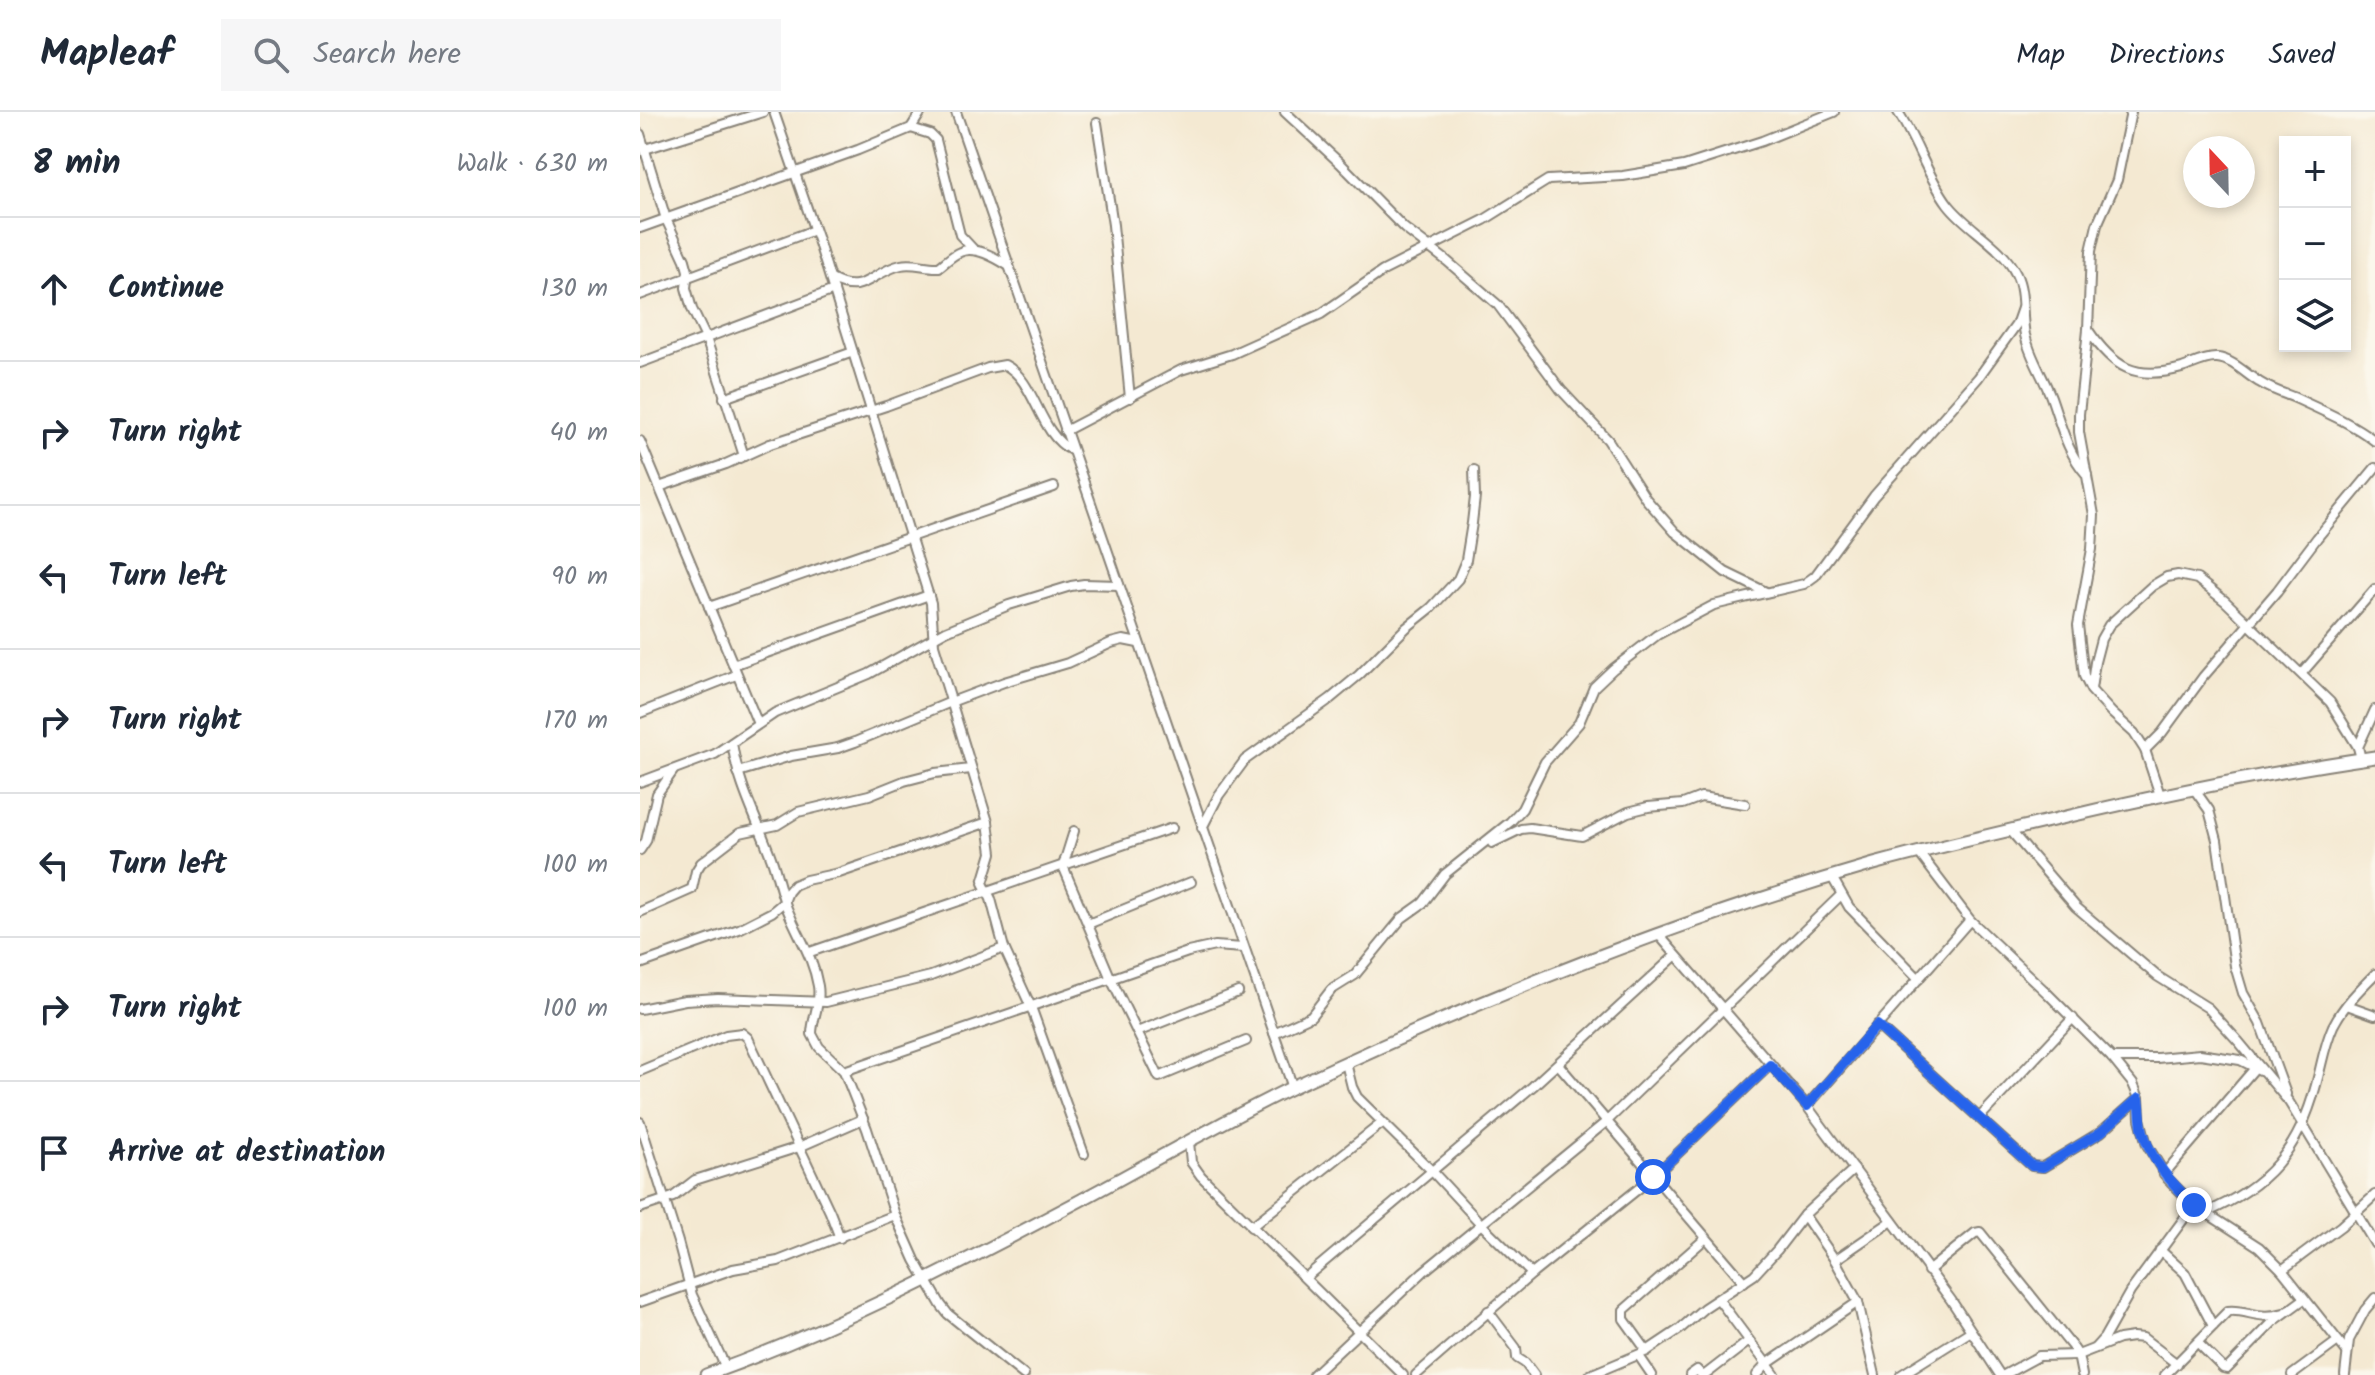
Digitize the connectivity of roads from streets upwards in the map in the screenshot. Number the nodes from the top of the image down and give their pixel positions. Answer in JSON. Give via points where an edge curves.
{"nodes":[{"id":1,"x":763,"y":112,"type":"edge"},
{"id":2,"x":774,"y":112,"type":"edge"},
{"id":3,"x":921,"y":112,"type":"edge"},
{"id":4,"x":956,"y":112,"type":"edge"},
{"id":5,"x":1285,"y":112,"type":"edge"},
{"id":6,"x":1834,"y":112,"type":"edge"},
{"id":7,"x":1898,"y":112,"type":"edge"},
{"id":8,"x":2131,"y":112,"type":"edge"},
{"id":9,"x":1097,"y":123,"type":"dead end"},
{"id":10,"x":911,"y":128,"type":"junction"},
{"id":11,"x":640,"y":134,"type":"edge"},
{"id":12,"x":645,"y":149,"type":"junction"},
{"id":13,"x":794,"y":172,"type":"junction"},
{"id":14,"x":666,"y":219,"type":"junction"},
{"id":15,"x":640,"y":228,"type":"edge"},
{"id":16,"x":814,"y":230,"type":"junction"},
{"id":17,"x":1429,"y":249,"type":"junction"},
{"id":18,"x":974,"y":250,"type":"junction"},
{"id":19,"x":1009,"y":266,"type":"junction"},
{"id":20,"x":687,"y":278,"type":"junction"},
{"id":21,"x":830,"y":278,"type":"junction"},
{"id":22,"x":834,"y":290,"type":"junction"},
{"id":23,"x":640,"y":295,"type":"edge"},
{"id":24,"x":2022,"y":308,"type":"junction"},
{"id":25,"x":2088,"y":330,"type":"junction"},
{"id":26,"x":706,"y":338,"type":"junction"},
{"id":27,"x":853,"y":352,"type":"junction"},
{"id":28,"x":640,"y":363,"type":"edge"},
{"id":29,"x":724,"y":398,"type":"junction"},
{"id":30,"x":1130,"y":398,"type":"junction"},
{"id":31,"x":870,"y":410,"type":"junction"},
{"id":32,"x":1065,"y":431,"type":"junction"},
{"id":33,"x":640,"y":441,"type":"edge"},
{"id":34,"x":2375,"y":441,"type":"edge"},
{"id":35,"x":1072,"y":450,"type":"junction"},
{"id":36,"x":744,"y":456,"type":"junction"},
{"id":37,"x":2375,"y":468,"type":"edge"},
{"id":38,"x":1474,"y":470,"type":"dead end"},
{"id":39,"x":2087,"y":475,"type":"junction"},
{"id":40,"x":659,"y":487,"type":"junction"},
{"id":41,"x":1054,"y":487,"type":"dead end"},
{"id":42,"x":910,"y":538,"type":"junction"},
{"id":43,"x":1119,"y":585,"type":"junction"},
{"id":44,"x":2375,"y":589,"type":"edge"},
{"id":45,"x":1766,"y":592,"type":"junction"},
{"id":46,"x":929,"y":595,"type":"junction"},
{"id":47,"x":709,"y":607,"type":"junction"},
{"id":48,"x":2249,"y":625,"type":"junction"},
{"id":49,"x":933,"y":637,"type":"junction"},
{"id":50,"x":1138,"y":643,"type":"junction"},
{"id":51,"x":733,"y":665,"type":"junction"},
{"id":52,"x":2302,"y":673,"type":"junction"},
{"id":53,"x":736,"y":675,"type":"junction"},
{"id":54,"x":2091,"y":690,"type":"junction"},
{"id":55,"x":951,"y":702,"type":"junction"},
{"id":56,"x":2375,"y":710,"type":"edge"},
{"id":57,"x":640,"y":713,"type":"edge"},
{"id":58,"x":758,"y":724,"type":"junction"},
{"id":59,"x":732,"y":743,"type":"junction"},
{"id":60,"x":2145,"y":750,"type":"junction"},
{"id":61,"x":2360,"y":753,"type":"junction"},
{"id":62,"x":2375,"y":757,"type":"edge"},
{"id":63,"x":971,"y":769,"type":"junction"},
{"id":64,"x":674,"y":770,"type":"junction"},
{"id":65,"x":738,"y":772,"type":"junction"},
{"id":66,"x":640,"y":782,"type":"edge"},
{"id":67,"x":2194,"y":789,"type":"junction"},
{"id":68,"x":2160,"y":795,"type":"junction"},
{"id":69,"x":1745,"y":804,"type":"dead end"},
{"id":70,"x":988,"y":822,"type":"junction"},
{"id":71,"x":1172,"y":828,"type":"dead end"},
{"id":72,"x":1202,"y":828,"type":"junction"},
{"id":73,"x":760,"y":830,"type":"junction"},
{"id":74,"x":2010,"y":830,"type":"junction"},
{"id":75,"x":1074,"y":831,"type":"dead end"},
{"id":76,"x":1480,"y":848,"type":"junction"},
{"id":77,"x":640,"y":850,"type":"edge"},
{"id":78,"x":1919,"y":853,"type":"junction"},
{"id":79,"x":1064,"y":865,"type":"junction"},
{"id":80,"x":1832,"y":877,"type":"junction"},
{"id":81,"x":1191,"y":882,"type":"dead end"},
{"id":82,"x":987,"y":892,"type":"junction"},
{"id":83,"x":1841,"y":895,"type":"junction"},
{"id":84,"x":784,"y":902,"type":"junction"},
{"id":85,"x":640,"y":912,"type":"edge"},
{"id":86,"x":1970,"y":920,"type":"junction"},
{"id":87,"x":1088,"y":924,"type":"junction"},
{"id":88,"x":1658,"y":934,"type":"junction"},
{"id":89,"x":1004,"y":948,"type":"junction"},
{"id":90,"x":1243,"y":948,"type":"junction"},
{"id":91,"x":810,"y":952,"type":"junction"},
{"id":92,"x":1675,"y":956,"type":"junction"},
{"id":93,"x":640,"y":964,"type":"edge"},
{"id":94,"x":2375,"y":974,"type":"edge"},
{"id":95,"x":1111,"y":979,"type":"junction"},
{"id":96,"x":1919,"y":979,"type":"junction"},
{"id":97,"x":1238,"y":992,"type":"dead end"},
{"id":98,"x":819,"y":1003,"type":"junction"},
{"id":99,"x":2347,"y":1005,"type":"junction"},
{"id":100,"x":1031,"y":1007,"type":"junction"},
{"id":101,"x":1722,"y":1008,"type":"junction"},
{"id":102,"x":640,"y":1009,"type":"edge"},
{"id":103,"x":2375,"y":1015,"type":"edge"},
{"id":104,"x":2073,"y":1018,"type":"junction"},
{"id":105,"x":1877,"y":1025,"type":"junction"},
{"id":106,"x":1137,"y":1032,"type":"junction"},
{"id":107,"x":1274,"y":1033,"type":"junction"},
{"id":108,"x":1246,"y":1041,"type":"dead end"},
{"id":109,"x":2112,"y":1058,"type":"junction"},
{"id":110,"x":1346,"y":1063,"type":"junction"},
{"id":111,"x":1558,"y":1064,"type":"junction"},
{"id":112,"x":1770,"y":1065,"type":"junction"},
{"id":113,"x":2255,"y":1068,"type":"junction"},
{"id":114,"x":640,"y":1071,"type":"edge"},
{"id":115,"x":844,"y":1071,"type":"junction"},
{"id":116,"x":2264,"y":1072,"type":"junction"},
{"id":117,"x":1293,"y":1088,"type":"junction"},
{"id":118,"x":2139,"y":1098,"type":"junction"},
{"id":119,"x":2289,"y":1102,"type":"junction"},
{"id":120,"x":1807,"y":1106,"type":"junction"},
{"id":121,"x":1980,"y":1117,"type":"junction"},
{"id":122,"x":863,"y":1119,"type":"junction"},
{"id":123,"x":640,"y":1122,"type":"edge"},
{"id":124,"x":1606,"y":1122,"type":"junction"},
{"id":125,"x":1382,"y":1123,"type":"junction"},
{"id":126,"x":2302,"y":1125,"type":"junction"},
{"id":127,"x":1189,"y":1142,"type":"junction"},
{"id":128,"x":644,"y":1144,"type":"edge"},
{"id":129,"x":799,"y":1147,"type":"junction"},
{"id":130,"x":1084,"y":1154,"type":"dead end"},
{"id":131,"x":1854,"y":1169,"type":"junction"},
{"id":132,"x":1432,"y":1171,"type":"junction"},
{"id":133,"x":2164,"y":1174,"type":"junction"},
{"id":134,"x":1653,"y":1177,"type":"junction"},
{"id":135,"x":2375,"y":1195,"type":"edge"},
{"id":136,"x":664,"y":1200,"type":"junction"},
{"id":137,"x":2194,"y":1205,"type":"junction"},
{"id":138,"x":640,"y":1208,"type":"edge"},
{"id":139,"x":2205,"y":1213,"type":"junction"},
{"id":140,"x":2356,"y":1213,"type":"junction"},
{"id":141,"x":895,"y":1215,"type":"junction"},
{"id":142,"x":1804,"y":1215,"type":"junction"},
{"id":143,"x":1892,"y":1221,"type":"junction"},
{"id":144,"x":1481,"y":1224,"type":"junction"},
{"id":145,"x":1251,"y":1227,"type":"junction"},
{"id":146,"x":840,"y":1238,"type":"junction"},
{"id":147,"x":1706,"y":1238,"type":"junction"},
{"id":148,"x":2375,"y":1244,"type":"edge"},
{"id":149,"x":2160,"y":1250,"type":"junction"},
{"id":150,"x":1835,"y":1260,"type":"junction"},
{"id":151,"x":2282,"y":1270,"type":"junction"},
{"id":152,"x":1928,"y":1271,"type":"junction"},
{"id":153,"x":1532,"y":1274,"type":"junction"},
{"id":154,"x":1305,"y":1278,"type":"junction"},
{"id":155,"x":927,"y":1281,"type":"junction"},
{"id":156,"x":1744,"y":1282,"type":"junction"},
{"id":157,"x":689,"y":1283,"type":"junction"},
{"id":158,"x":2375,"y":1298,"type":"edge"},
{"id":159,"x":2304,"y":1299,"type":"junction"},
{"id":160,"x":1719,"y":1300,"type":"junction"},
{"id":161,"x":640,"y":1302,"type":"edge"},
{"id":162,"x":1858,"y":1302,"type":"junction"},
{"id":163,"x":1488,"y":1311,"type":"junction"},
{"id":164,"x":2284,"y":1313,"type":"junction"},
{"id":165,"x":2213,"y":1326,"type":"junction"},
{"id":166,"x":1359,"y":1331,"type":"junction"},
{"id":167,"x":1971,"y":1331,"type":"junction"},
{"id":168,"x":1749,"y":1341,"type":"junction"},
{"id":169,"x":2338,"y":1341,"type":"junction"},
{"id":170,"x":2198,"y":1343,"type":"junction"},
{"id":171,"x":2094,"y":1350,"type":"junction"},
{"id":172,"x":2347,"y":1352,"type":"junction"},
{"id":173,"x":1643,"y":1354,"type":"junction"},
{"id":174,"x":2078,"y":1355,"type":"junction"},
{"id":175,"x":1767,"y":1364,"type":"junction"},
{"id":176,"x":2177,"y":1364,"type":"junction"},
{"id":177,"x":726,"y":1368,"type":"junction"},
{"id":178,"x":706,"y":1375,"type":"edge"},
{"id":179,"x":1024,"y":1375,"type":"edge"},
{"id":180,"x":1313,"y":1375,"type":"edge"},
{"id":181,"x":1403,"y":1375,"type":"edge"},
{"id":182,"x":1416,"y":1375,"type":"edge"},
{"id":183,"x":1534,"y":1375,"type":"edge"},
{"id":184,"x":1590,"y":1375,"type":"edge"},
{"id":185,"x":1652,"y":1375,"type":"edge"},
{"id":186,"x":1690,"y":1375,"type":"edge"},
{"id":187,"x":1703,"y":1375,"type":"edge"},
{"id":188,"x":1757,"y":1375,"type":"edge"},
{"id":189,"x":1775,"y":1375,"type":"edge"},
{"id":190,"x":1875,"y":1375,"type":"edge"},
{"id":191,"x":1901,"y":1375,"type":"edge"},
{"id":192,"x":2002,"y":1375,"type":"edge"},
{"id":193,"x":2082,"y":1375,"type":"edge"},
{"id":194,"x":2165,"y":1375,"type":"edge"},
{"id":195,"x":2292,"y":1375,"type":"edge"},
{"id":196,"x":2345,"y":1375,"type":"edge"}],
"edges":[{"from":1,"to":12,"type":"street"},
{"from":2,"to":13,"type":"street"},
{"from":3,"to":10,"type":"street"},
{"from":4,"to":19,"type":"street"},
{"from":5,"to":17,"type":"street"},
{"from":6,"to":17,"type":"street","via":[[1684,166],[1548,180]]},
{"from":7,"to":24,"type":"street","via":[[1943,197],[2014,269]]},
{"from":8,"to":25,"type":"street","via":[[2117,180],[2091,251]]},
{"from":9,"to":30,"type":"street"},
{"from":10,"to":13,"type":"street"},
{"from":10,"to":18,"type":"street","via":[[936,140],[960,235]]},
{"from":11,"to":12,"type":"street"},
{"from":12,"to":14,"type":"street"},
{"from":13,"to":14,"type":"street"},
{"from":13,"to":16,"type":"street"},
{"from":14,"to":15,"type":"street"},
{"from":14,"to":20,"type":"street","via":[[685,260]]},
{"from":16,"to":20,"type":"street"},
{"from":16,"to":21,"type":"street"},
{"from":17,"to":30,"type":"street","via":[[1374,276],[1321,314],[1232,354],[1181,370]]},
{"from":17,"to":45,"type":"street","via":[[1507,316],[1561,390],[1608,440],[1669,526],[1725,572]]},
{"from":18,"to":19,"type":"street"},
{"from":18,"to":21,"type":"street","via":[[962,251],[936,268],[899,266],[857,286]]},
{"from":19,"to":32,"type":"street"},
{"from":20,"to":23,"type":"street"},
{"from":20,"to":26,"type":"street","via":[[692,309]]},
{"from":21,"to":22,"type":"street"},
{"from":22,"to":26,"type":"street"},
{"from":22,"to":27,"type":"street"},
{"from":24,"to":39,"type":"street","via":[[2034,360],[2068,446]]},
{"from":24,"to":45,"type":"street","via":[[1978,378],[1874,496],[1815,576],[1804,584]]},
{"from":25,"to":34,"type":"street","via":[[2123,368],[2157,372],[2216,358],[2228,361]]},
{"from":25,"to":39,"type":"street","via":[[2079,414]]},
{"from":26,"to":28,"type":"street"},
{"from":26,"to":29,"type":"street"},
{"from":27,"to":29,"type":"street"},
{"from":27,"to":31,"type":"street"},
{"from":29,"to":36,"type":"street"},
{"from":30,"to":32,"type":"street"},
{"from":31,"to":35,"type":"street","via":[[1005,365],[1021,380],[1052,433]]},
{"from":31,"to":36,"type":"street"},
{"from":31,"to":42,"type":"street"},
{"from":32,"to":35,"type":"street"},
{"from":33,"to":40,"type":"street"},
{"from":35,"to":43,"type":"street"},
{"from":36,"to":40,"type":"street"},
{"from":37,"to":48,"type":"street"},
{"from":38,"to":72,"type":"street","via":[[1472,523],[1458,579],[1359,675],[1245,760]]},
{"from":39,"to":54,"type":"street","via":[[2094,515],[2092,549],[2078,625],[2084,676]]},
{"from":40,"to":47,"type":"street"},
{"from":41,"to":42,"type":"street"},
{"from":42,"to":46,"type":"street"},
{"from":42,"to":47,"type":"street"},
{"from":43,"to":49,"type":"street","via":[[1071,586]]},
{"from":43,"to":50,"type":"street"},
{"from":44,"to":52,"type":"street"},
{"from":45,"to":76,"type":"street","via":[[1714,605],[1685,619],[1603,678],[1590,693],[1579,723],[1545,762],[1522,809]]},
{"from":46,"to":49,"type":"street"},
{"from":46,"to":51,"type":"street"},
{"from":47,"to":51,"type":"street"},
{"from":48,"to":52,"type":"street"},
{"from":48,"to":54,"type":"street","via":[[2197,579],[2167,577],[2109,625]]},
{"from":48,"to":60,"type":"street"},
{"from":49,"to":55,"type":"street"},
{"from":49,"to":58,"type":"street","via":[[869,674]]},
{"from":50,"to":55,"type":"street","via":[[1111,643],[1050,670]]},
{"from":50,"to":72,"type":"street"},
{"from":51,"to":53,"type":"street"},
{"from":52,"to":61,"type":"street","via":[[2338,712]]},
{"from":53,"to":57,"type":"street"},
{"from":53,"to":58,"type":"street"},
{"from":54,"to":60,"type":"street"},
{"from":55,"to":63,"type":"street"},
{"from":55,"to":65,"type":"street","via":[[838,748]]},
{"from":56,"to":61,"type":"street"},
{"from":58,"to":59,"type":"street"},
{"from":59,"to":64,"type":"street"},
{"from":59,"to":65,"type":"street"},
{"from":60,"to":68,"type":"street"},
{"from":61,"to":62,"type":"street"},
{"from":61,"to":67,"type":"street"},
{"from":63,"to":70,"type":"street"},
{"from":63,"to":73,"type":"street","via":[[904,781],[798,812]]},
{"from":64,"to":66,"type":"street"},
{"from":64,"to":77,"type":"street","via":[[657,794]]},
{"from":65,"to":73,"type":"street"},
{"from":67,"to":68,"type":"street"},
{"from":67,"to":119,"type":"street","via":[[2209,810],[2217,840],[2243,993]]},
{"from":68,"to":74,"type":"street"},
{"from":69,"to":76,"type":"street","via":[[1701,797],[1628,812],[1582,836],[1521,829]]},
{"from":70,"to":82,"type":"street","via":[[992,853],[983,883]]},
{"from":70,"to":84,"type":"street","via":[[806,880],[794,885]]},
{"from":71,"to":79,"type":"street"},
{"from":72,"to":90,"type":"street"},
{"from":73,"to":84,"type":"street"},
{"from":73,"to":85,"type":"street","via":[[740,833],[707,857],[690,891]]},
{"from":74,"to":78,"type":"street"},
{"from":74,"to":116,"type":"street","via":[[2076,907],[2157,976],[2208,1008]]},
{"from":75,"to":79,"type":"street"},
{"from":76,"to":107,"type":"street","via":[[1445,874],[1311,1016]]},
{"from":78,"to":80,"type":"street"},
{"from":78,"to":86,"type":"street"},
{"from":79,"to":82,"type":"street"},
{"from":79,"to":87,"type":"street"},
{"from":80,"to":83,"type":"street"},
{"from":80,"to":88,"type":"street"},
{"from":81,"to":87,"type":"street"},
{"from":82,"to":89,"type":"street"},
{"from":82,"to":91,"type":"street"},
{"from":83,"to":96,"type":"street"},
{"from":83,"to":101,"type":"street"},
{"from":84,"to":91,"type":"street"},
{"from":84,"to":93,"type":"street","via":[[739,929]]},
{"from":86,"to":96,"type":"street"},
{"from":86,"to":104,"type":"street"},
{"from":87,"to":95,"type":"street"},
{"from":88,"to":92,"type":"street"},
{"from":88,"to":110,"type":"street","via":[[1509,990]]},
{"from":89,"to":98,"type":"street","via":[[931,976]]},
{"from":89,"to":100,"type":"street"},
{"from":90,"to":95,"type":"street","via":[[1215,946],[1188,952]]},
{"from":90,"to":107,"type":"street"},
{"from":91,"to":98,"type":"street"},
{"from":92,"to":101,"type":"street"},
{"from":92,"to":111,"type":"street"},
{"from":94,"to":99,"type":"street"},
{"from":95,"to":100,"type":"street"},
{"from":95,"to":106,"type":"street"},
{"from":96,"to":105,"type":"street"},
{"from":97,"to":106,"type":"street"},
{"from":98,"to":102,"type":"street","via":[[718,998]]},
{"from":98,"to":115,"type":"street","via":[[812,1034]]},
{"from":99,"to":103,"type":"street"},
{"from":99,"to":126,"type":"street","via":[[2323,1050]]},
{"from":100,"to":115,"type":"street"},
{"from":100,"to":130,"type":"street"},
{"from":101,"to":112,"type":"street"},
{"from":101,"to":124,"type":"street"},
{"from":104,"to":109,"type":"street"},
{"from":104,"to":121,"type":"street"},
{"from":105,"to":120,"type":"street"},
{"from":105,"to":121,"type":"street"},
{"from":106,"to":108,"type":"street","via":[[1159,1077]]},
{"from":107,"to":117,"type":"street"},
{"from":109,"to":113,"type":"street","via":[[2200,1054],[2240,1060]]},
{"from":109,"to":118,"type":"street"},
{"from":110,"to":117,"type":"street"},
{"from":110,"to":125,"type":"street","via":[[1357,1097]]},
{"from":111,"to":124,"type":"street"},
{"from":111,"to":132,"type":"street"},
{"from":112,"to":120,"type":"street"},
{"from":112,"to":134,"type":"street"},
{"from":113,"to":116,"type":"street"},
{"from":113,"to":133,"type":"street"},
{"from":114,"to":129,"type":"street","via":[[742,1033]]},
{"from":115,"to":122,"type":"street"},
{"from":116,"to":119,"type":"street"},
{"from":117,"to":127,"type":"street"},
{"from":118,"to":121,"type":"street","via":[[2101,1132],[2043,1167],[2032,1166]]},
{"from":118,"to":133,"type":"street","via":[[2147,1145]]},
{"from":119,"to":126,"type":"street"},
{"from":120,"to":131,"type":"street"},
{"from":122,"to":129,"type":"street"},
{"from":122,"to":141,"type":"street"},
{"from":123,"to":128,"type":"street"},
{"from":124,"to":134,"type":"street"},
{"from":124,"to":144,"type":"street"},
{"from":125,"to":132,"type":"street"},
{"from":125,"to":145,"type":"street"},
{"from":126,"to":139,"type":"street","via":[[2286,1155],[2266,1176]]},
{"from":126,"to":140,"type":"street"},
{"from":127,"to":145,"type":"street","via":[[1195,1169]]},
{"from":127,"to":155,"type":"street"},
{"from":128,"to":136,"type":"street"},
{"from":129,"to":136,"type":"street","via":[[695,1180]]},
{"from":129,"to":146,"type":"street"},
{"from":131,"to":142,"type":"street"},
{"from":131,"to":143,"type":"street"},
{"from":132,"to":144,"type":"street"},
{"from":132,"to":154,"type":"street"},
{"from":133,"to":137,"type":"street"},
{"from":134,"to":147,"type":"street"},
{"from":134,"to":153,"type":"street"},
{"from":135,"to":140,"type":"street"},
{"from":136,"to":138,"type":"street"},
{"from":136,"to":157,"type":"street"},
{"from":137,"to":139,"type":"street"},
{"from":137,"to":149,"type":"street"},
{"from":139,"to":151,"type":"street","via":[[2259,1247]]},
{"from":140,"to":148,"type":"street"},
{"from":140,"to":151,"type":"street"},
{"from":141,"to":146,"type":"street"},
{"from":141,"to":155,"type":"street"},
{"from":142,"to":150,"type":"street"},
{"from":142,"to":156,"type":"street"},
{"from":143,"to":150,"type":"street"},
{"from":143,"to":152,"type":"street"},
{"from":144,"to":153,"type":"street"},
{"from":144,"to":166,"type":"street"},
{"from":145,"to":154,"type":"street"},
{"from":146,"to":157,"type":"street","via":[[778,1261]]},
{"from":147,"to":156,"type":"street"},
{"from":147,"to":173,"type":"street","via":[[1624,1310]]},
{"from":149,"to":165,"type":"street","via":[[2185,1273]]},
{"from":149,"to":171,"type":"street"},
{"from":150,"to":162,"type":"street"},
{"from":151,"to":159,"type":"street"},
{"from":152,"to":167,"type":"street"},
{"from":152,"to":174,"type":"street","via":[[1980,1232]]},
{"from":153,"to":163,"type":"street"},
{"from":154,"to":166,"type":"street"},
{"from":155,"to":177,"type":"street"},
{"from":155,"to":179,"type":"street","via":[[948,1314]]},
{"from":156,"to":160,"type":"street"},
{"from":157,"to":161,"type":"street"},
{"from":157,"to":177,"type":"street"},
{"from":158,"to":172,"type":"street"},
{"from":159,"to":164,"type":"street"},
{"from":159,"to":169,"type":"street"},
{"from":160,"to":168,"type":"street"},
{"from":160,"to":173,"type":"street"},
{"from":162,"to":175,"type":"street"},
{"from":162,"to":190,"type":"street"},
{"from":163,"to":182,"type":"street"},
{"from":163,"to":183,"type":"street"},
{"from":164,"to":165,"type":"street","via":[[2258,1317],[2231,1310]]},
{"from":164,"to":170,"type":"street","via":[[2227,1369]]},
{"from":165,"to":170,"type":"street"},
{"from":166,"to":180,"type":"street"},
{"from":166,"to":181,"type":"street"},
{"from":167,"to":191,"type":"street"},
{"from":167,"to":192,"type":"street"},
{"from":168,"to":175,"type":"street"},
{"from":168,"to":187,"type":"street"},
{"from":169,"to":172,"type":"street"},
{"from":169,"to":195,"type":"street"},
{"from":170,"to":176,"type":"street"},
{"from":171,"to":174,"type":"street"},
{"from":171,"to":176,"type":"street","via":[[2137,1337]]},
{"from":172,"to":196,"type":"street"},
{"from":173,"to":184,"type":"street"},
{"from":173,"to":185,"type":"street"},
{"from":174,"to":192,"type":"street","via":[[2039,1356]]},
{"from":174,"to":193,"type":"street"},
{"from":175,"to":188,"type":"street"},
{"from":175,"to":189,"type":"street"},
{"from":176,"to":194,"type":"street"},
{"from":177,"to":178,"type":"street"},
{"from":186,"to":187,"type":"street","via":[[1697,1370]]}]}
